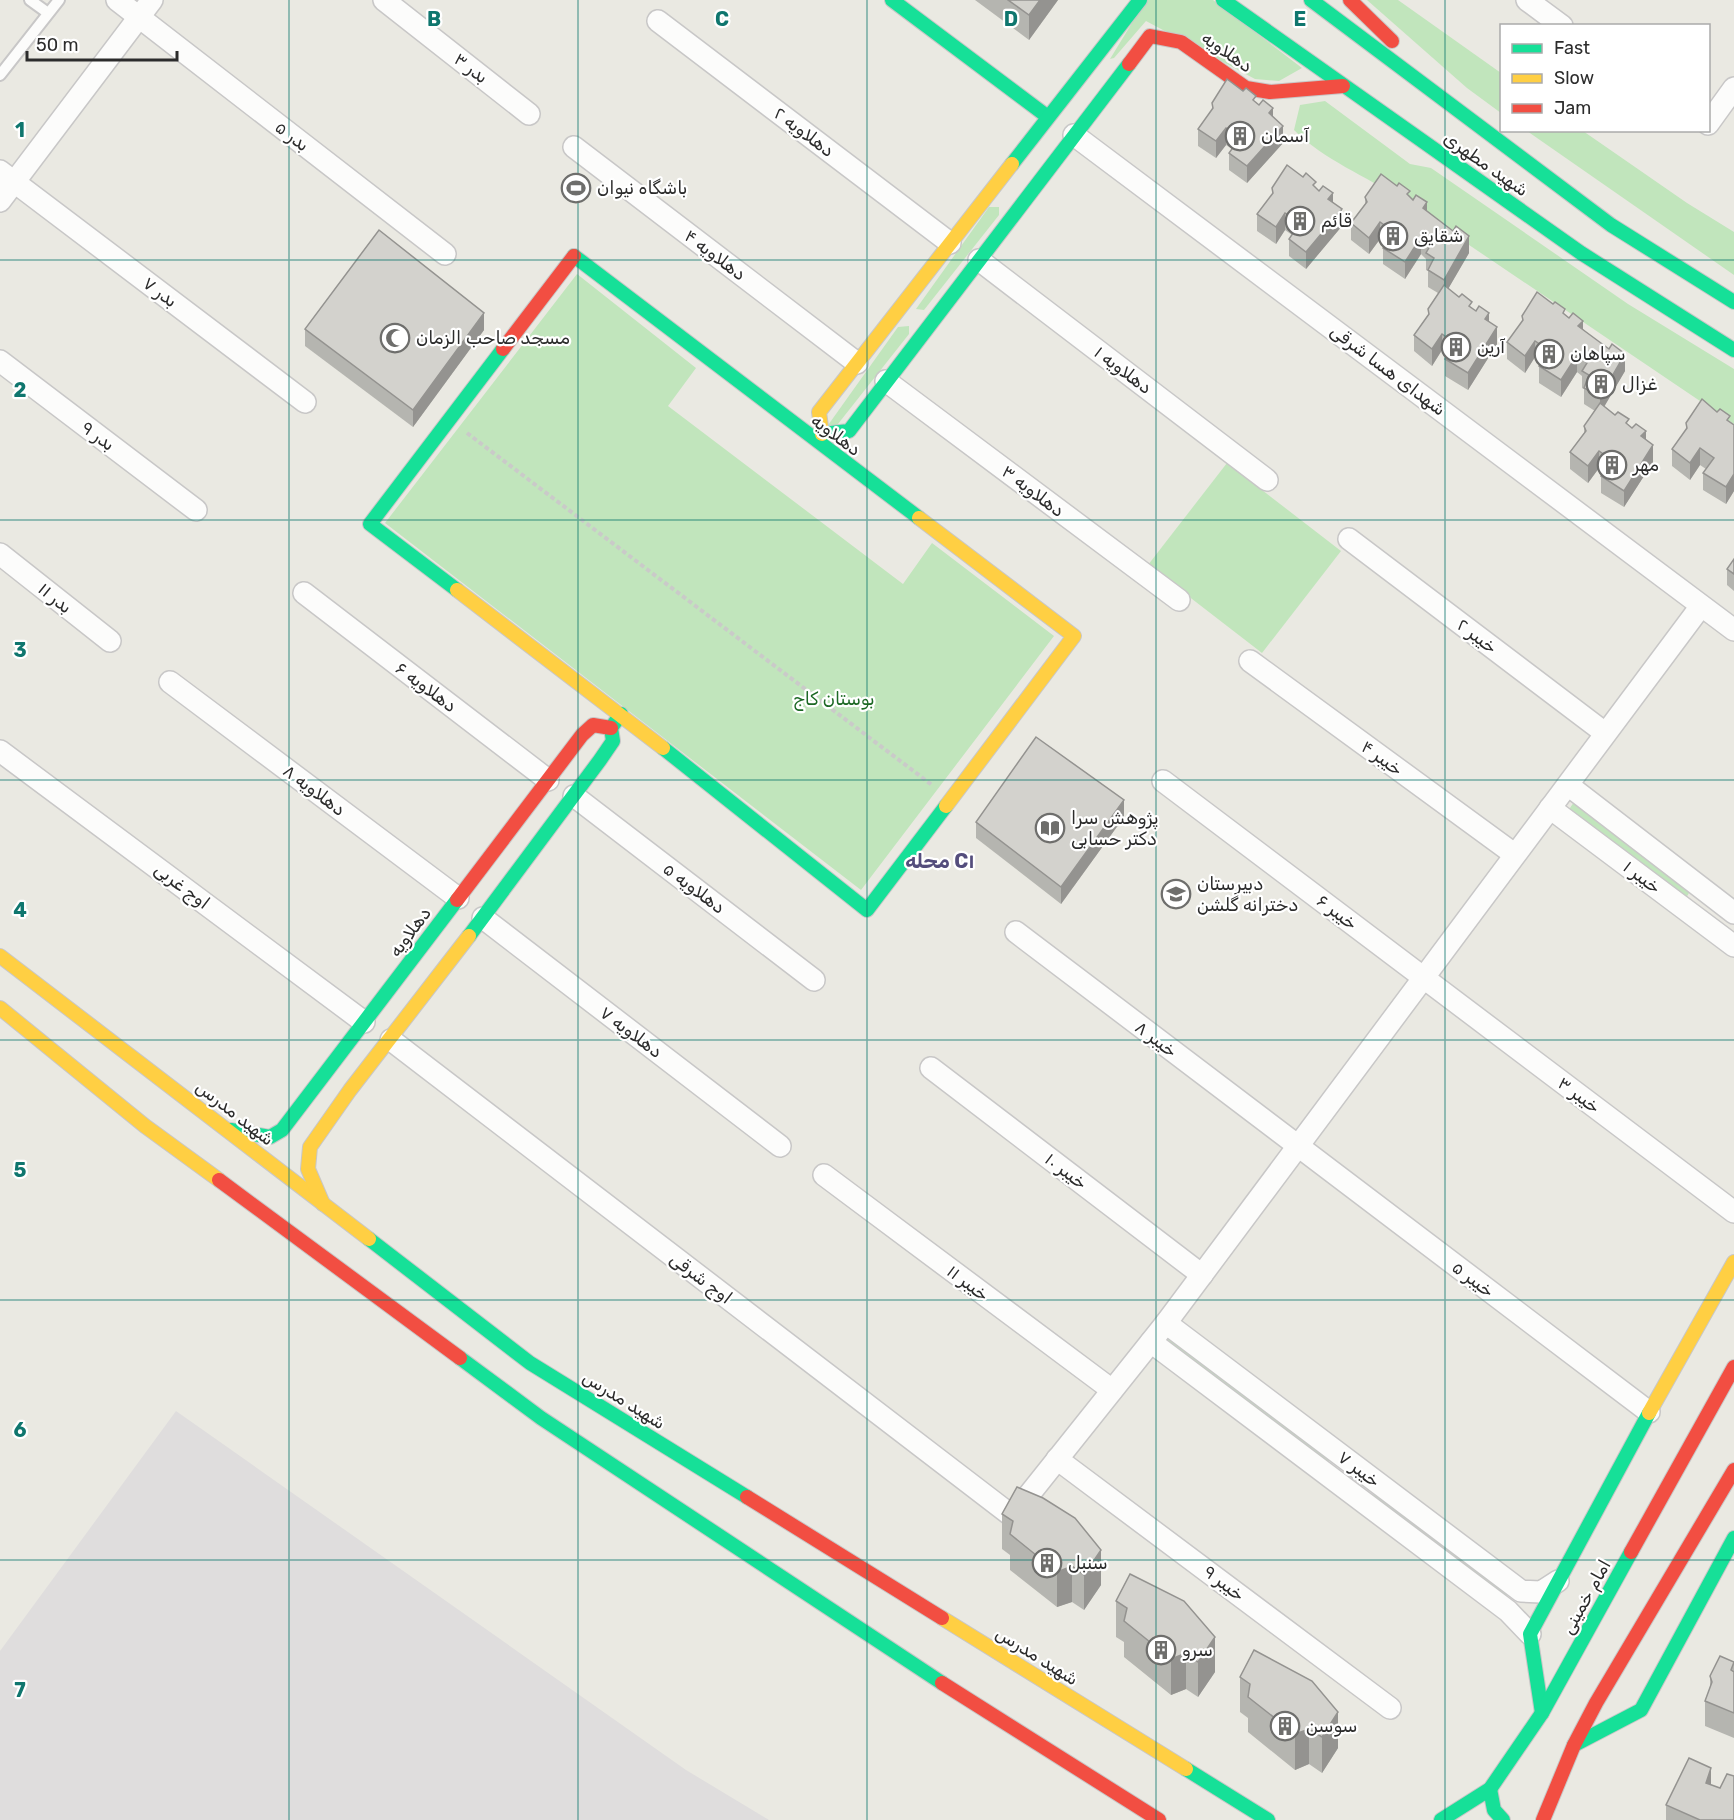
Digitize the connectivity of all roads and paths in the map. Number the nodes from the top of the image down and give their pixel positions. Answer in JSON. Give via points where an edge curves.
{"nodes":[{"id":1,"x":30,"y":0,"type":"edge"},
{"id":2,"x":58,"y":0,"type":"edge"},
{"id":3,"x":117,"y":0,"type":"edge"},
{"id":4,"x":152,"y":0,"type":"edge"},
{"id":5,"x":384,"y":0,"type":"edge"},
{"id":6,"x":892,"y":0,"type":"edge"},
{"id":7,"x":1140,"y":0,"type":"edge"},
{"id":8,"x":1223,"y":0,"type":"edge"},
{"id":9,"x":1311,"y":0,"type":"edge"},
{"id":10,"x":1350,"y":0,"type":"edge"},
{"id":11,"x":1527,"y":0,"type":"edge"},
{"id":12,"x":48,"y":14,"type":"junction"},
{"id":13,"x":139,"y":18,"type":"junction"},
{"id":14,"x":658,"y":21,"type":"dead end"},
{"id":15,"x":1559,"y":24,"type":"edge"},
{"id":16,"x":1107,"y":66,"type":"junction"},
{"id":17,"x":0,"y":75,"type":"edge"},
{"id":18,"x":1343,"y":86,"type":"junction"},
{"id":19,"x":1443,"y":100,"type":"junction"},
{"id":20,"x":1730,"y":102,"type":"edge"},
{"id":21,"x":530,"y":114,"type":"dead end"},
{"id":22,"x":1048,"y":117,"type":"junction"},
{"id":23,"x":1710,"y":122,"type":"edge"},
{"id":24,"x":1074,"y":135,"type":"junction"},
{"id":25,"x":574,"y":147,"type":"dead end"},
{"id":26,"x":7,"y":177,"type":"edge"},
{"id":27,"x":1011,"y":193,"type":"junction"},
{"id":28,"x":0,"y":201,"type":"edge"},
{"id":29,"x":950,"y":243,"type":"junction"},
{"id":30,"x":445,"y":254,"type":"dead end"},
{"id":31,"x":979,"y":260,"type":"junction"},
{"id":32,"x":1734,"y":302,"type":"edge"},
{"id":33,"x":916,"y":315,"type":"junction"},
{"id":34,"x":1734,"y":350,"type":"edge"},
{"id":35,"x":0,"y":361,"type":"edge"},
{"id":36,"x":857,"y":363,"type":"junction"},
{"id":37,"x":886,"y":381,"type":"junction"},
{"id":38,"x":305,"y":402,"type":"dead end"},
{"id":39,"x":449,"y":420,"type":"junction"},
{"id":40,"x":819,"y":438,"type":"junction"},
{"id":41,"x":1267,"y":480,"type":"dead end"},
{"id":42,"x":196,"y":510,"type":"dead end"},
{"id":43,"x":1349,"y":539,"type":"dead end"},
{"id":44,"x":0,"y":554,"type":"edge"},
{"id":45,"x":304,"y":593,"type":"dead end"},
{"id":46,"x":1179,"y":600,"type":"dead end"},
{"id":47,"x":1701,"y":606,"type":"junction"},
{"id":48,"x":1734,"y":630,"type":"edge"},
{"id":49,"x":110,"y":641,"type":"dead end"},
{"id":50,"x":1250,"y":661,"type":"dead end"},
{"id":51,"x":170,"y":682,"type":"dead end"},
{"id":52,"x":621,"y":714,"type":"junction"},
{"id":53,"x":610,"y":728,"type":"junction"},
{"id":54,"x":1605,"y":733,"type":"junction"},
{"id":55,"x":0,"y":751,"type":"edge"},
{"id":56,"x":548,"y":780,"type":"junction"},
{"id":57,"x":1163,"y":781,"type":"dead end"},
{"id":58,"x":1568,"y":785,"type":"junction"},
{"id":59,"x":574,"y":796,"type":"junction"},
{"id":60,"x":951,"y":799,"type":"junction"},
{"id":61,"x":1550,"y":808,"type":"junction"},
{"id":62,"x":518,"y":845,"type":"junction"},
{"id":63,"x":1514,"y":854,"type":"junction"},
{"id":64,"x":1707,"y":893,"type":"junction"},
{"id":65,"x":458,"y":898,"type":"junction"},
{"id":66,"x":1734,"y":913,"type":"edge"},
{"id":67,"x":1692,"y":915,"type":"junction"},
{"id":68,"x":483,"y":918,"type":"junction"},
{"id":69,"x":1016,"y":932,"type":"dead end"},
{"id":70,"x":1734,"y":946,"type":"edge"},
{"id":71,"x":0,"y":956,"type":"edge"},
{"id":72,"x":425,"y":968,"type":"junction"},
{"id":73,"x":1425,"y":977,"type":"junction"},
{"id":74,"x":814,"y":980,"type":"dead end"},
{"id":75,"x":0,"y":1008,"type":"edge"},
{"id":76,"x":364,"y":1022,"type":"junction"},
{"id":77,"x":391,"y":1040,"type":"junction"},
{"id":78,"x":931,"y":1068,"type":"dead end"},
{"id":79,"x":339,"y":1079,"type":"junction"},
{"id":80,"x":226,"y":1129,"type":"junction"},
{"id":81,"x":780,"y":1146,"type":"dead end"},
{"id":82,"x":1297,"y":1146,"type":"junction"},
{"id":83,"x":824,"y":1175,"type":"dead end"},
{"id":84,"x":323,"y":1204,"type":"junction"},
{"id":85,"x":1734,"y":1212,"type":"edge"},
{"id":86,"x":1734,"y":1262,"type":"edge"},
{"id":87,"x":1202,"y":1275,"type":"junction"},
{"id":88,"x":1166,"y":1323,"type":"junction"},
{"id":89,"x":1151,"y":1342,"type":"junction"},
{"id":90,"x":1734,"y":1367,"type":"edge"},
{"id":91,"x":1112,"y":1390,"type":"junction"},
{"id":92,"x":1649,"y":1412,"type":"junction"},
{"id":93,"x":1057,"y":1459,"type":"junction"},
{"id":94,"x":1359,"y":1469,"type":"junction"},
{"id":95,"x":1734,"y":1470,"type":"edge"},
{"id":96,"x":1344,"y":1488,"type":"junction"},
{"id":97,"x":1734,"y":1538,"type":"edge"},
{"id":98,"x":1558,"y":1581,"type":"junction"},
{"id":99,"x":1521,"y":1591,"type":"junction"},
{"id":100,"x":1508,"y":1611,"type":"junction"},
{"id":101,"x":1530,"y":1634,"type":"junction"},
{"id":102,"x":1390,"y":1708,"type":"dead end"},
{"id":103,"x":1542,"y":1713,"type":"junction"},
{"id":104,"x":1574,"y":1745,"type":"junction"},
{"id":105,"x":1490,"y":1788,"type":"junction"},
{"id":106,"x":1541,"y":1819,"type":"edge"},
{"id":107,"x":1159,"y":1820,"type":"edge"},
{"id":108,"x":1268,"y":1820,"type":"edge"},
{"id":109,"x":1442,"y":1820,"type":"edge"},
{"id":110,"x":1503,"y":1820,"type":"edge"}],
"edges":[{"from":1,"to":12,"type":"lane"},
{"from":2,"to":12,"type":"lane"},
{"from":3,"to":13,"type":"street","name":"بدر ۵"},
{"from":4,"to":13,"type":"street"},
{"from":5,"to":21,"type":"street","name":"بدر ۳"},
{"from":6,"to":22,"type":"main road"},
{"from":7,"to":16,"type":"main road","name":"دهلاویه"},
{"from":8,"to":18,"type":"main road","name":"شهید مطهری"},
{"from":9,"to":19,"type":"main road","name":"شهید مطهری"},
{"from":10,"to":19,"type":"main road","via":[[1422,71]]},
{"from":11,"to":15,"type":"street"},
{"from":12,"to":17,"type":"lane"},
{"from":13,"to":26,"type":"street"},
{"from":13,"to":30,"type":"street","name":"بدر ۵"},
{"from":14,"to":29,"type":"street","name":"دهلاویه ۲"},
{"from":16,"to":18,"type":"main road","name":"دهلاویه","via":[[1150,36],[1181,42],[1246,88],[1270,92]]},
{"from":16,"to":22,"type":"main road","name":"دهلاویه"},
{"from":16,"to":24,"type":"main road","name":"دهلاویه"},
{"from":18,"to":34,"type":"main road","name":"شهید مطهری","via":[[1581,253]]},
{"from":19,"to":32,"type":"main road","name":"شهید مطهری","via":[[1611,225]]},
{"from":20,"to":23,"type":"street"},
{"from":22,"to":27,"type":"main road","name":"دهلاویه"},
{"from":24,"to":27,"type":"main road","name":"دهلاویه"},
{"from":24,"to":47,"type":"street","name":"شهدای هسا شرقی"},
{"from":25,"to":36,"type":"street","name":"دهلاویه ۴"},
{"from":26,"to":28,"type":"street"},
{"from":26,"to":38,"type":"street","name":"بدر ۷"},
{"from":27,"to":29,"type":"main road","name":"دهلاویه"},
{"from":27,"to":31,"type":"main road","name":"دهلاویه"},
{"from":29,"to":33,"type":"main road","name":"دهلاویه"},
{"from":31,"to":33,"type":"main road","name":"دهلاویه"},
{"from":31,"to":41,"type":"street","name":"دهلاویه ۱"},
{"from":33,"to":36,"type":"main road","name":"دهلاویه"},
{"from":33,"to":37,"type":"main road","name":"دهلاویه"},
{"from":35,"to":42,"type":"street","name":"بدر ۹"},
{"from":36,"to":40,"type":"main road","name":"دهلاویه","via":[[819,412]]},
{"from":37,"to":40,"type":"main road","name":"دهلاویه","via":[[849,431]]},
{"from":37,"to":46,"type":"street","name":"دهلاویه ۳"},
{"from":39,"to":40,"type":"main road","name":"دهلاویه","via":[[574,256]]},
{"from":39,"to":52,"type":"main road","name":"دهلاویه","via":[[370,524]]},
{"from":39,"to":60,"type":"path"},
{"from":40,"to":60,"type":"main road","name":"دهلاویه","via":[[1074,636]]},
{"from":43,"to":54,"type":"street","name":"خیبر ۲"},
{"from":44,"to":49,"type":"street","name":"بدر ۱۱"},
{"from":45,"to":56,"type":"street","name":"دهلاویه ۶"},
{"from":47,"to":48,"type":"street","name":"شهدای هسا شرقی"},
{"from":47,"to":54,"type":"street"},
{"from":50,"to":63,"type":"street","name":"خیبر ۴"},
{"from":51,"to":65,"type":"street","name":"دهلاویه ۸"},
{"from":52,"to":53,"type":"main road","name":"دهلاویه"},
{"from":52,"to":60,"type":"main road","name":"دهلاویه","via":[[867,910]]},
{"from":53,"to":56,"type":"main road","name":"دهلاویه","via":[[593,725]]},
{"from":53,"to":59,"type":"main road","name":"دهلاویه","via":[[613,741]]},
{"from":54,"to":58,"type":"street"},
{"from":55,"to":76,"type":"street","name":"اوج غربی"},
{"from":56,"to":62,"type":"main road","name":"دهلاویه"},
{"from":57,"to":73,"type":"street","name":"خیبر ۶"},
{"from":58,"to":61,"type":"street"},
{"from":58,"to":64,"type":"street","name":"خیبر ۱"},
{"from":59,"to":62,"type":"main road","name":"دهلاویه"},
{"from":59,"to":74,"type":"street","name":"دهلاویه ۵"},
{"from":61,"to":63,"type":"street"},
{"from":61,"to":67,"type":"street","name":"خیبر ۱"},
{"from":62,"to":65,"type":"main road","name":"دهلاویه"},
{"from":62,"to":68,"type":"main road","name":"دهلاویه"},
{"from":63,"to":73,"type":"street"},
{"from":64,"to":66,"type":"street","name":"خیبر ۱"},
{"from":64,"to":67,"type":"street"},
{"from":65,"to":72,"type":"main road","name":"دهلاویه"},
{"from":67,"to":70,"type":"street","name":"خیبر ۱"},
{"from":68,"to":72,"type":"main road","name":"دهلاویه"},
{"from":68,"to":81,"type":"street","name":"دهلاویه ۷"},
{"from":69,"to":82,"type":"street","name":"خیبر ۸"},
{"from":71,"to":80,"type":"main road","name":"شهید مدرس"},
{"from":72,"to":76,"type":"main road","name":"دهلاویه"},
{"from":72,"to":77,"type":"main road","name":"دهلاویه"},
{"from":73,"to":82,"type":"street"},
{"from":73,"to":85,"type":"street","name":"خیبر ۳"},
{"from":75,"to":107,"type":"main road","via":[[145,1126],[541,1418],[867,1636]]},
{"from":76,"to":79,"type":"main road","name":"دهلاویه"},
{"from":77,"to":79,"type":"main road","name":"دهلاویه"},
{"from":77,"to":93,"type":"street","name":"اوج شرقی","via":[[1012,1516]]},
{"from":78,"to":87,"type":"street","name":"خیبر ۱۰"},
{"from":79,"to":80,"type":"main road","name":"دهلاویه","via":[[270,1137]]},
{"from":79,"to":84,"type":"main road","name":"دهلاویه","via":[[306,1158]]},
{"from":80,"to":84,"type":"main road","name":"شهید مدرس"},
{"from":82,"to":87,"type":"street"},
{"from":82,"to":92,"type":"street","name":"خیبر ۵"},
{"from":83,"to":91,"type":"street","name":"خیبر ۱۱"},
{"from":84,"to":108,"type":"main road","name":"شهید مدرس","via":[[530,1363]]},
{"from":86,"to":92,"type":"main road"},
{"from":87,"to":88,"type":"street"},
{"from":88,"to":89,"type":"street"},
{"from":88,"to":94,"type":"street","name":"خیبر ۷"},
{"from":89,"to":91,"type":"street"},
{"from":89,"to":96,"type":"street","name":"خیبر ۷"},
{"from":90,"to":103,"type":"main road","name":"امام خمینی"},
{"from":91,"to":93,"type":"street"},
{"from":92,"to":98,"type":"main road"},
{"from":93,"to":102,"type":"street","name":"خیبر ۹"},
{"from":94,"to":96,"type":"street"},
{"from":94,"to":99,"type":"street","name":"خیبر ۷"},
{"from":95,"to":104,"type":"main road"},
{"from":96,"to":100,"type":"street","name":"خیبر ۷"},
{"from":97,"to":104,"type":"main road","via":[[1641,1710]]},
{"from":98,"to":99,"type":"street","via":[[1541,1592]]},
{"from":98,"to":101,"type":"main road"},
{"from":99,"to":100,"type":"street","via":[[1522,1606]]},
{"from":100,"to":101,"type":"street","name":"خیبر ۷"},
{"from":101,"to":103,"type":"main road"},
{"from":103,"to":105,"type":"main road","name":"امام خمینی"},
{"from":104,"to":106,"type":"main road"},
{"from":105,"to":109,"type":"main road","name":"امام خمینی"},
{"from":105,"to":110,"type":"main road","via":[[1491,1803]]}]}
